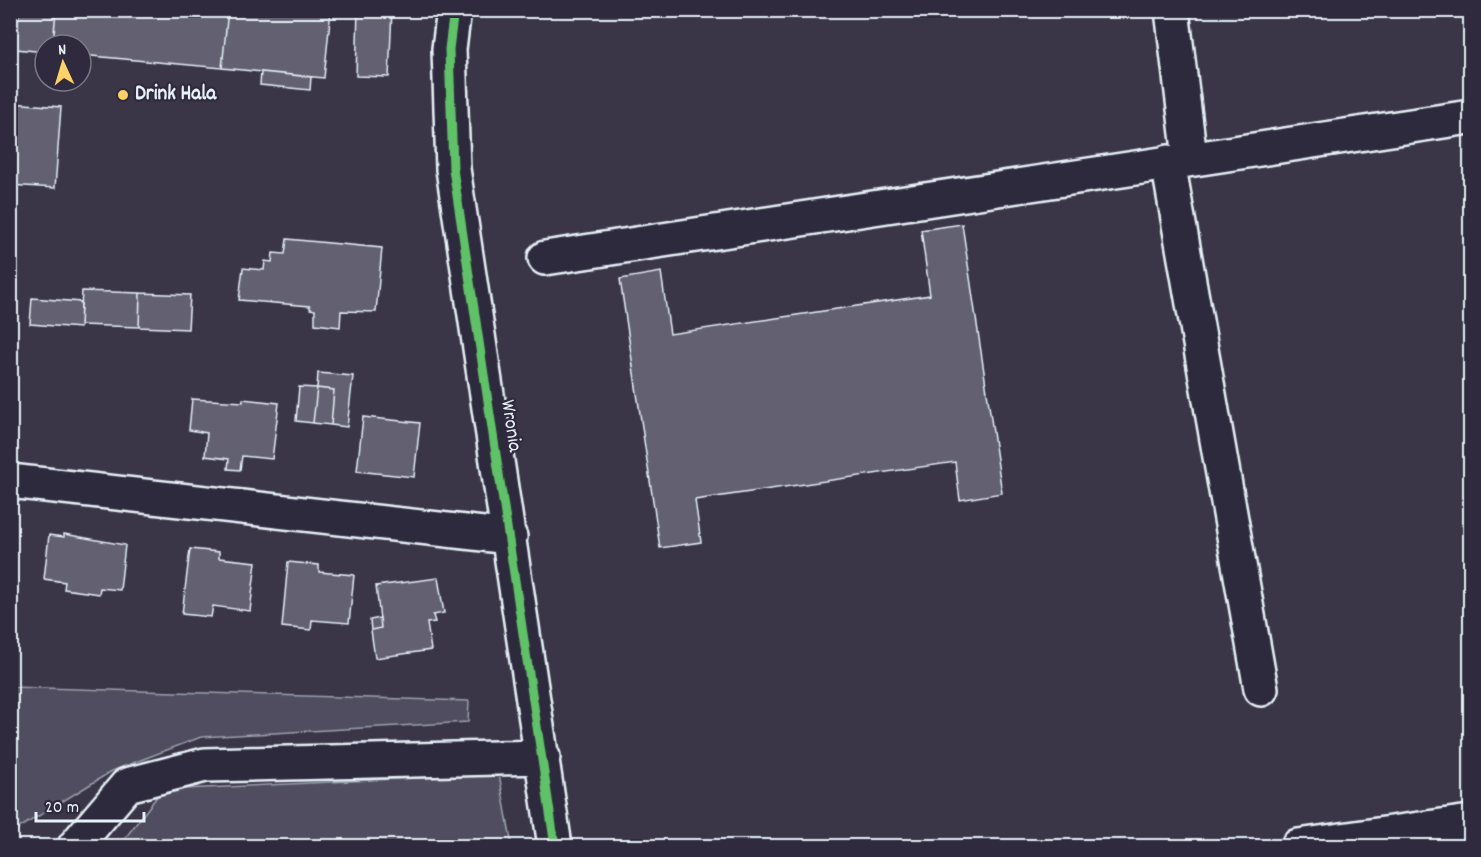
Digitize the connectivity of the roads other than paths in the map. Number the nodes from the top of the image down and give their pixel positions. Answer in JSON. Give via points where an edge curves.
{"nodes":[{"id":1,"x":454,"y":10,"type":"edge"},
{"id":2,"x":1172,"y":10,"type":"edge"},
{"id":3,"x":1470,"y":117,"type":"edge"},
{"id":4,"x":1179,"y":160,"type":"junction"},
{"id":5,"x":545,"y":258,"type":"dead end"},
{"id":6,"x":10,"y":481,"type":"edge"},
{"id":7,"x":510,"y":537,"type":"junction"},
{"id":8,"x":1261,"y":689,"type":"dead end"},
{"id":9,"x":543,"y":757,"type":"junction"},
{"id":10,"x":1470,"y":822,"type":"edge"},
{"id":11,"x":75,"y":846,"type":"edge"},
{"id":12,"x":555,"y":846,"type":"edge"},
{"id":13,"x":1298,"y":846,"type":"edge"}],
"edges":[{"from":1,"to":7,"type":"street","name":"Wronia","via":[[449,49],[453,169]]},
{"from":2,"to":4,"type":"street"},
{"from":3,"to":4,"type":"street"},
{"from":4,"to":5,"type":"street"},
{"from":4,"to":8,"type":"street"},
{"from":6,"to":7,"type":"street"},
{"from":7,"to":9,"type":"street","name":"Wronia"},
{"from":9,"to":11,"type":"street","via":[[205,765],[127,785]]},
{"from":9,"to":12,"type":"street","name":"Wronia"},
{"from":10,"to":13,"type":"street"}]}
